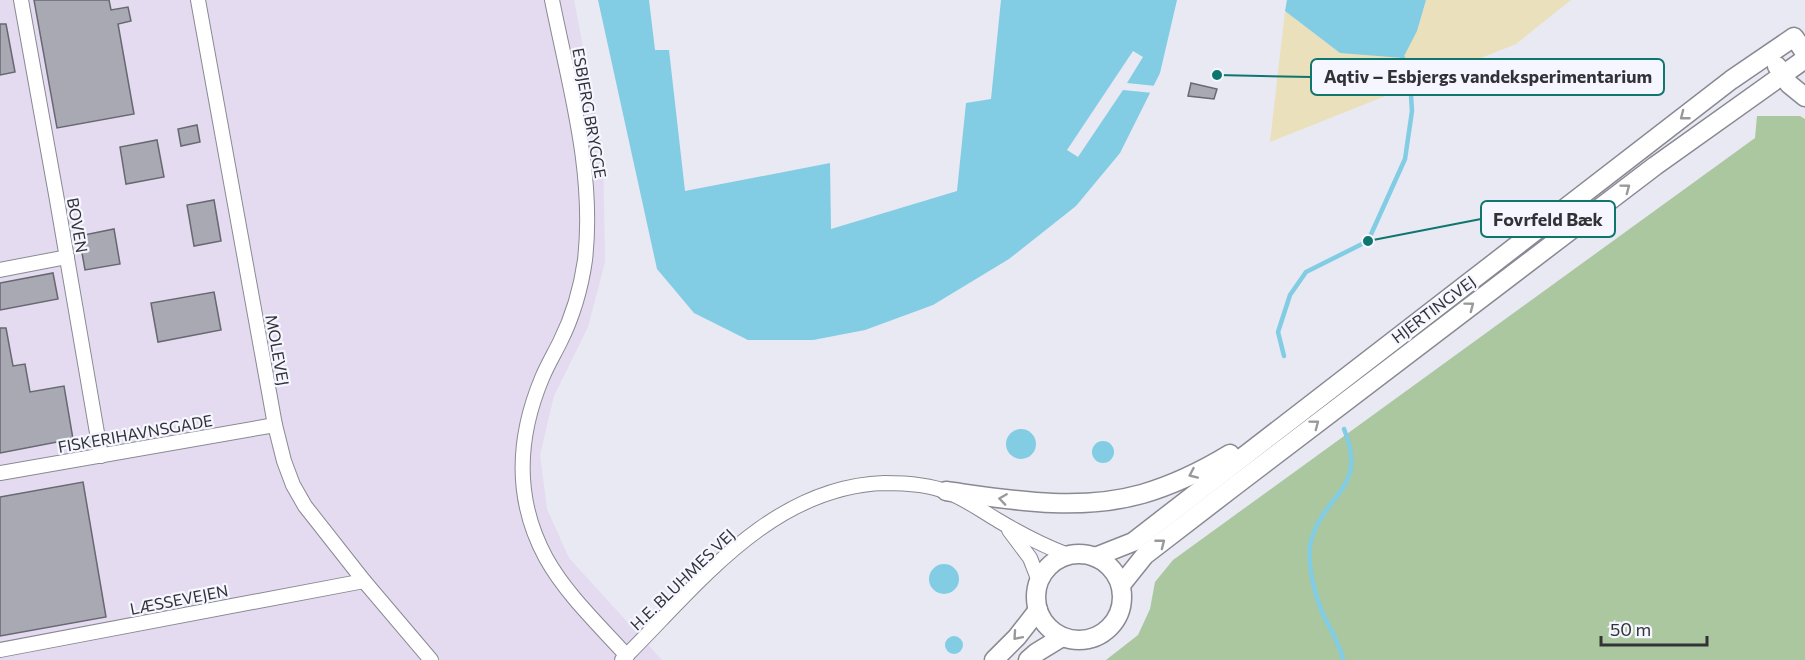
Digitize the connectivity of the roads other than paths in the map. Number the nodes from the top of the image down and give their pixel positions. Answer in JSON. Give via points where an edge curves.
{"nodes":[{"id":1,"x":21,"y":0,"type":"edge"},
{"id":2,"x":198,"y":0,"type":"edge"},
{"id":3,"x":552,"y":0,"type":"edge"},
{"id":4,"x":1799,"y":34,"type":"edge"},
{"id":5,"x":1805,"y":53,"type":"edge"},
{"id":6,"x":1769,"y":55,"type":"junction"},
{"id":7,"x":1805,"y":59,"type":"edge"},
{"id":8,"x":1783,"y":75,"type":"junction"},
{"id":9,"x":1805,"y":97,"type":"edge"},
{"id":10,"x":67,"y":257,"type":"junction"},
{"id":11,"x":0,"y":270,"type":"edge"},
{"id":12,"x":1348,"y":374,"type":"junction"},
{"id":13,"x":275,"y":425,"type":"junction"},
{"id":14,"x":101,"y":456,"type":"junction"},
{"id":15,"x":0,"y":473,"type":"edge"},
{"id":16,"x":946,"y":491,"type":"junction"},
{"id":17,"x":1001,"y":522,"type":"junction"},
{"id":18,"x":1068,"y":555,"type":"junction"},
{"id":19,"x":1095,"y":557,"type":"junction"},
{"id":20,"x":364,"y":581,"type":"junction"},
{"id":21,"x":1039,"y":581,"type":"junction"},
{"id":22,"x":1120,"y":585,"type":"junction"},
{"id":23,"x":1038,"y":610,"type":"junction"},
{"id":24,"x":1062,"y":637,"type":"junction"},
{"id":25,"x":0,"y":650,"type":"edge"},
{"id":26,"x":624,"y":658,"type":"edge"},
{"id":27,"x":431,"y":660,"type":"edge"},
{"id":28,"x":994,"y":660,"type":"edge"},
{"id":29,"x":1028,"y":660,"type":"edge"}],
"edges":[{"from":1,"to":10,"type":"street","name":"BOVEN"},
{"from":2,"to":13,"type":"street","name":"MOLEVEJ"},
{"from":3,"to":26,"type":"street","name":"ESBJERG BRYGGE","via":[[586,173],[588,219],[577,300],[529,411],[522,448],[523,486],[531,523],[546,558]]},
{"from":4,"to":5,"type":"main road"},
{"from":4,"to":6,"type":"main road","name":"HJERTINGVEJ"},
{"from":6,"to":8,"type":"main road"},
{"from":6,"to":12,"type":"main road","name":"HJERTINGVEJ","one_way":true,"via":[[1731,80]]},
{"from":7,"to":8,"type":"main road","name":"HJERTINGVEJ"},
{"from":8,"to":9,"type":"main road"},
{"from":22,"to":8,"type":"main road","name":"HJERTINGVEJ","one_way":true,"via":[[1145,555],[1655,166]]},
{"from":10,"to":11,"type":"street"},
{"from":10,"to":14,"type":"street","name":"BOVEN"},
{"from":12,"to":16,"type":"main road","one_way":true,"via":[[1197,474],[1142,494],[1099,502],[1049,503]]},
{"from":12,"to":19,"type":"main road","name":"HJERTINGVEJ","via":[[1133,542]]},
{"from":13,"to":14,"type":"street","name":"FISKERIHAVNSGADE"},
{"from":13,"to":20,"type":"street","name":"MOLEVEJ","via":[[293,485]]},
{"from":14,"to":15,"type":"street","name":"FISKERIHAVNSGADE"},
{"from":16,"to":17,"type":"street","name":"H.E. BLUHMES VEJ"},
{"from":16,"to":26,"type":"street","name":"H.E. BLUHMES VEJ","via":[[899,483],[855,486],[824,493],[785,512],[752,534],[703,577]]},
{"from":17,"to":18,"type":"street","name":"H.E. BLUHMES VEJ"},
{"from":17,"to":21,"type":"street","name":"H.E. BLUHMES VEJ","via":[[1030,558]]},
{"from":18,"to":19,"type":"main road"},
{"from":18,"to":21,"type":"main road","via":[[1046,569]]},
{"from":19,"to":22,"type":"main road","via":[[1115,573]]},
{"from":20,"to":25,"type":"street","name":"LÆSSEVEJEN"},
{"from":20,"to":27,"type":"street","name":"MOLEVEJ"},
{"from":21,"to":23,"type":"main road"},
{"from":22,"to":24,"type":"main road","via":[[1119,613],[1102,634],[1089,639]]},
{"from":23,"to":24,"type":"main road","via":[[1043,621]]},
{"from":23,"to":28,"type":"main road","one_way":true},
{"from":24,"to":29,"type":"main road"}]}
